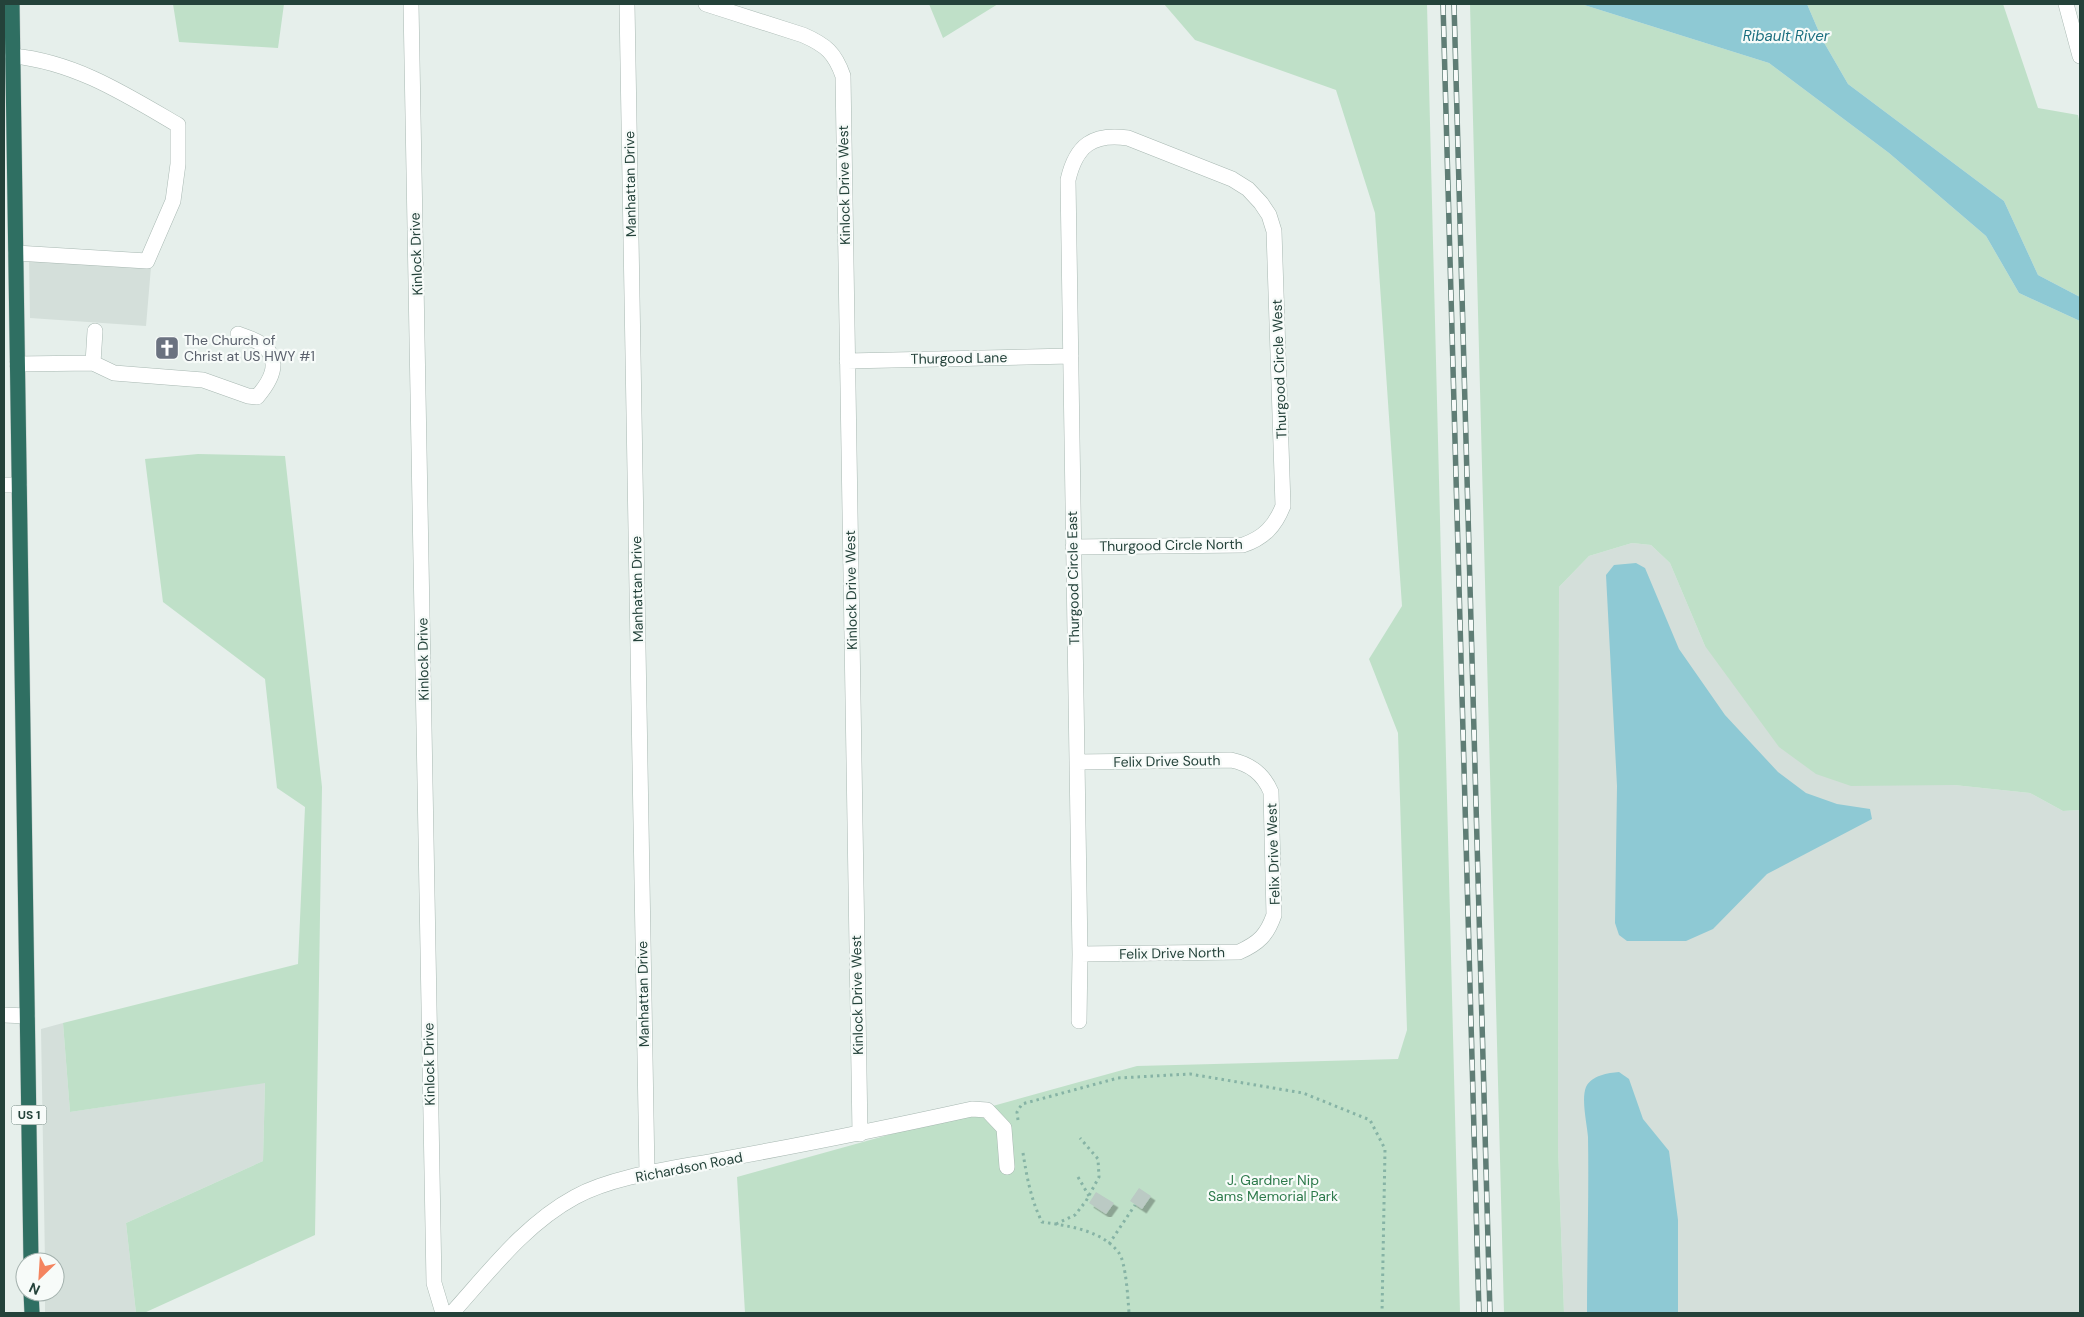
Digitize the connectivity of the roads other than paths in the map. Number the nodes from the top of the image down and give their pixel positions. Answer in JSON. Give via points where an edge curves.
{"nodes":[{"id":1,"x":12,"y":4,"type":"edge"},
{"id":2,"x":411,"y":4,"type":"edge"},
{"id":3,"x":627,"y":4,"type":"edge"},
{"id":4,"x":706,"y":4,"type":"edge"},
{"id":5,"x":2066,"y":4,"type":"edge"},
{"id":6,"x":13,"y":56,"type":"junction"},
{"id":7,"x":2080,"y":56,"type":"edge"},
{"id":8,"x":1090,"y":142,"type":"joint"},
{"id":9,"x":16,"y":253,"type":"junction"},
{"id":10,"x":95,"y":332,"type":"dead end"},
{"id":11,"x":238,"y":334,"type":"dead end"},
{"id":12,"x":1071,"y":356,"type":"junction"},
{"id":13,"x":847,"y":360,"type":"junction"},
{"id":14,"x":93,"y":363,"type":"junction"},
{"id":15,"x":17,"y":364,"type":"junction"},
{"id":16,"x":11,"y":485,"type":"edge"},
{"id":17,"x":1266,"y":533,"type":"joint"},
{"id":18,"x":1072,"y":547,"type":"junction"},
{"id":19,"x":1077,"y":762,"type":"junction"},
{"id":20,"x":1256,"y":770,"type":"joint"},
{"id":21,"x":1261,"y":939,"type":"joint"},
{"id":22,"x":1080,"y":954,"type":"junction"},
{"id":23,"x":4,"y":1015,"type":"edge"},
{"id":24,"x":27,"y":1016,"type":"junction"},
{"id":25,"x":1078,"y":1021,"type":"dead end"},
{"id":26,"x":860,"y":1134,"type":"junction"},
{"id":27,"x":1007,"y":1166,"type":"dead end"},
{"id":28,"x":647,"y":1174,"type":"junction"},
{"id":29,"x":31,"y":1252,"type":"edge"},
{"id":30,"x":443,"y":1313,"type":"edge"},
{"id":31,"x":452,"y":1313,"type":"edge"}],
"edges":[{"from":1,"to":6,"type":"highway","number":"US 1"},
{"from":2,"to":30,"type":"street","name":"Kinlock Drive","via":[[433,1273]]},
{"from":3,"to":28,"type":"street","name":"Manhattan Drive"},
{"from":4,"to":13,"type":"street","name":"Kinlock Drive West","via":[[818,41],[838,62],[843,76]]},
{"from":5,"to":7,"type":"street"},
{"from":6,"to":9,"type":"highway","number":"US 1"},
{"from":6,"to":9,"type":"street","via":[[34,58],[82,72],[178,125],[178,164],[173,201],[146,261]]},
{"from":8,"to":12,"type":"street","name":"Thurgood Circle East","via":[[1078,152],[1068,180]]},
{"from":8,"to":17,"type":"street","name":"Thurgood Circle West","via":[[1114,136],[1128,138],[1232,179],[1248,189],[1269,215],[1274,231],[1283,506],[1277,521]]},
{"from":9,"to":15,"type":"highway","number":"US 1"},
{"from":10,"to":14,"type":"street"},
{"from":11,"to":14,"type":"street","via":[[265,346],[274,366],[272,377],[257,397],[204,380],[114,373]]},
{"from":12,"to":13,"type":"street","name":"Thurgood Lane"},
{"from":12,"to":18,"type":"street","name":"Thurgood Circle East"},
{"from":13,"to":26,"type":"street","name":"Kinlock Drive West"},
{"from":14,"to":15,"type":"street"},
{"from":15,"to":16,"type":"highway","number":"US 1"},
{"from":16,"to":24,"type":"highway","number":"US 1"},
{"from":17,"to":18,"type":"street","name":"Thurgood Circle North","via":[[1244,545]]},
{"from":18,"to":19,"type":"street","name":"Thurgood Circle East"},
{"from":19,"to":20,"type":"street","name":"Felix Drive South","via":[[1231,760]]},
{"from":19,"to":22,"type":"street","name":"Thurgood Circle East"},
{"from":20,"to":21,"type":"street","name":"Felix Drive West","via":[[1266,780],[1271,792],[1274,915],[1269,930]]},
{"from":21,"to":22,"type":"street","name":"Felix Drive North","via":[[1239,952]]},
{"from":22,"to":25,"type":"street","name":"Thurgood Circle East"},
{"from":23,"to":24,"type":"street"},
{"from":24,"to":29,"type":"highway","number":"US 1"},
{"from":26,"to":27,"type":"street","name":"Richardson Road","via":[[972,1109],[988,1110],[1004,1128]]},
{"from":26,"to":28,"type":"street","name":"Richardson Road"},
{"from":28,"to":31,"type":"street","name":"Richardson Road","via":[[602,1185],[556,1208],[518,1242]]}]}
